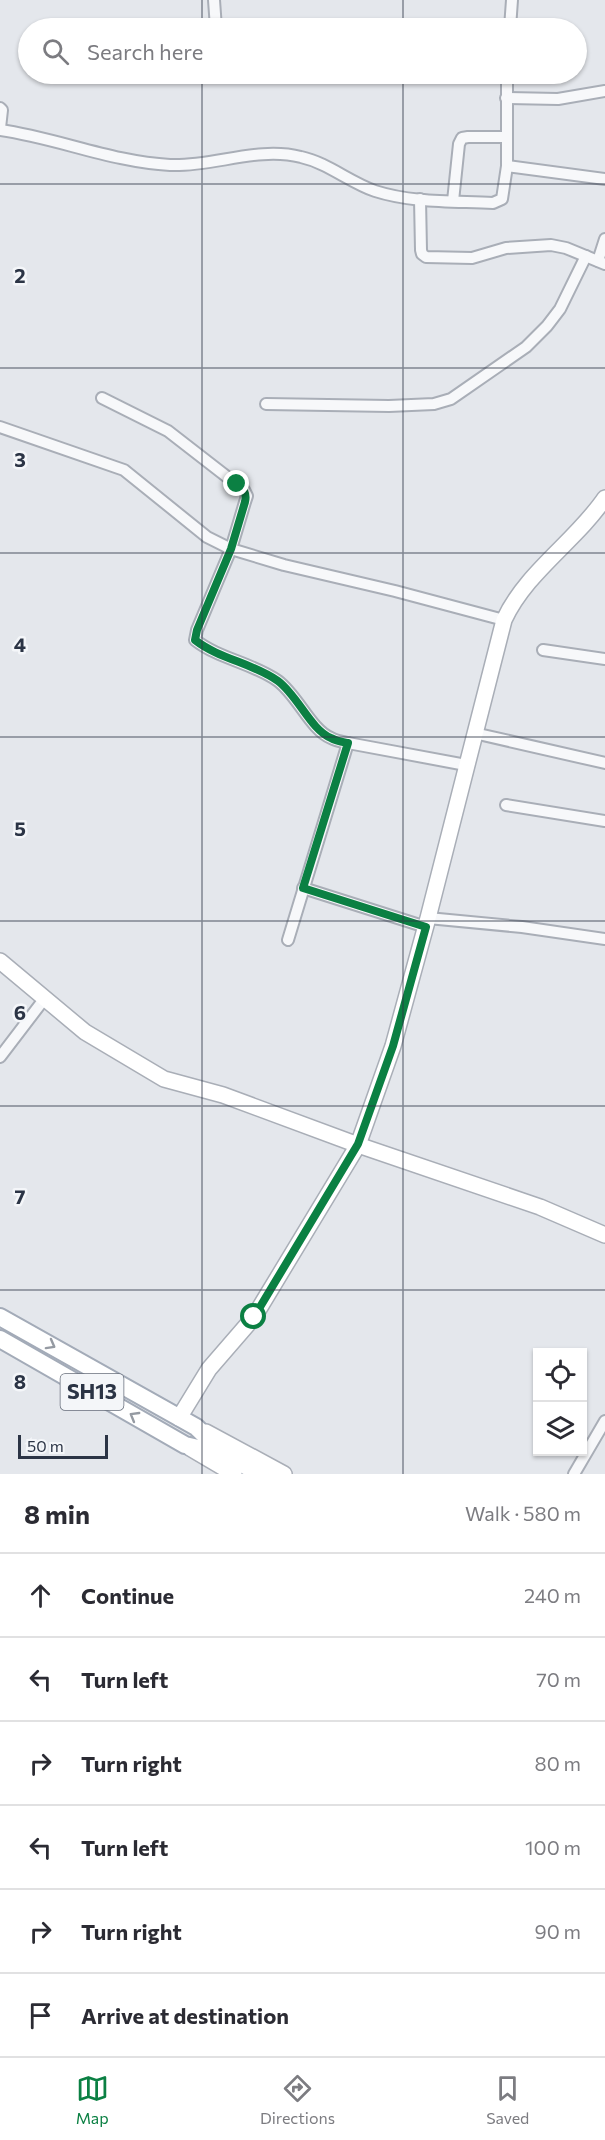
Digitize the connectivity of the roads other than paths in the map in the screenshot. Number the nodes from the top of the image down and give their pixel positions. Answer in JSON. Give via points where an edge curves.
{"nodes":[{"id":1,"x":214,"y":0,"type":"edge"},
{"id":2,"x":512,"y":0,"type":"edge"},
{"id":3,"x":215,"y":18,"type":"edge"},
{"id":4,"x":511,"y":18,"type":"edge"},
{"id":5,"x":507,"y":84,"type":"edge"},
{"id":6,"x":605,"y":91,"type":"edge"},
{"id":7,"x":506,"y":98,"type":"junction"},
{"id":8,"x":0,"y":108,"type":"edge"},
{"id":9,"x":0,"y":129,"type":"edge"},
{"id":10,"x":506,"y":136,"type":"junction"},
{"id":11,"x":507,"y":166,"type":"junction"},
{"id":12,"x":605,"y":179,"type":"edge"},
{"id":13,"x":420,"y":199,"type":"junction"},
{"id":14,"x":453,"y":201,"type":"junction"},
{"id":15,"x":605,"y":239,"type":"edge"},
{"id":16,"x":586,"y":256,"type":"junction"},
{"id":17,"x":602,"y":262,"type":"edge"},
{"id":18,"x":102,"y":398,"type":"dead end"},
{"id":19,"x":266,"y":404,"type":"dead end"},
{"id":20,"x":0,"y":427,"type":"edge"},
{"id":21,"x":605,"y":498,"type":"edge"},
{"id":22,"x":231,"y":549,"type":"junction"},
{"id":23,"x":504,"y":620,"type":"junction"},
{"id":24,"x":543,"y":650,"type":"dead end"},
{"id":25,"x":605,"y":659,"type":"edge"},
{"id":26,"x":474,"y":733,"type":"junction"},
{"id":27,"x":348,"y":743,"type":"junction"},
{"id":28,"x":605,"y":763,"type":"edge"},
{"id":29,"x":466,"y":765,"type":"junction"},
{"id":30,"x":506,"y":805,"type":"dead end"},
{"id":31,"x":605,"y":821,"type":"edge"},
{"id":32,"x":303,"y":888,"type":"junction"},
{"id":33,"x":427,"y":922,"type":"junction"},
{"id":34,"x":605,"y":939,"type":"edge"},
{"id":35,"x":288,"y":940,"type":"dead end"},
{"id":36,"x":0,"y":961,"type":"edge"},
{"id":37,"x":45,"y":998,"type":"junction"},
{"id":38,"x":0,"y":1057,"type":"edge"},
{"id":39,"x":358,"y":1144,"type":"junction"},
{"id":40,"x":605,"y":1235,"type":"edge"},
{"id":41,"x":0,"y":1317,"type":"edge"},
{"id":42,"x":0,"y":1338,"type":"edge"},
{"id":43,"x":179,"y":1418,"type":"junction"},
{"id":44,"x":605,"y":1421,"type":"edge"},
{"id":45,"x":196,"y":1426,"type":"junction"},
{"id":46,"x":185,"y":1445,"type":"junction"},
{"id":47,"x":225,"y":1454,"type":"junction"},
{"id":48,"x":234,"y":1474,"type":"edge"},
{"id":49,"x":260,"y":1474,"type":"edge"},
{"id":50,"x":284,"y":1474,"type":"edge"},
{"id":51,"x":574,"y":1474,"type":"edge"}],
"edges":[{"from":1,"to":3,"type":"street"},
{"from":2,"to":4,"type":"street"},
{"from":5,"to":7,"type":"street"},
{"from":6,"to":7,"type":"street","via":[[558,99]]},
{"from":7,"to":10,"type":"street"},
{"from":8,"to":9,"type":"street"},
{"from":9,"to":13,"type":"street","via":[[169,165],[210,163],[262,153],[301,157],[324,164],[375,191]]},
{"from":10,"to":11,"type":"street"},
{"from":10,"to":14,"type":"street","via":[[462,138]]},
{"from":11,"to":12,"type":"street"},
{"from":11,"to":14,"type":"street","via":[[499,202]]},
{"from":13,"to":14,"type":"street"},
{"from":13,"to":16,"type":"street","via":[[421,250],[426,257],[472,258],[506,248],[551,245]]},
{"from":15,"to":17,"type":"street"},
{"from":16,"to":17,"type":"street"},
{"from":16,"to":19,"type":"street","via":[[560,309],[547,326],[526,347],[451,399],[434,404],[389,406]]},
{"from":18,"to":22,"type":"street","via":[[168,431],[244,490],[247,496]]},
{"from":20,"to":22,"type":"street","via":[[124,471],[207,537]]},
{"from":21,"to":23,"type":"street","via":[[520,592]]},
{"from":22,"to":23,"type":"street"},
{"from":22,"to":27,"type":"street","via":[[195,640],[277,680],[315,727]]},
{"from":23,"to":26,"type":"street"},
{"from":24,"to":25,"type":"street"},
{"from":26,"to":28,"type":"street"},
{"from":26,"to":29,"type":"street"},
{"from":27,"to":29,"type":"street"},
{"from":27,"to":32,"type":"street"},
{"from":29,"to":33,"type":"street"},
{"from":30,"to":31,"type":"street"},
{"from":32,"to":33,"type":"street"},
{"from":32,"to":35,"type":"street"},
{"from":33,"to":34,"type":"street","via":[[522,927]]},
{"from":33,"to":39,"type":"street","via":[[393,1046]]},
{"from":36,"to":37,"type":"street"},
{"from":37,"to":38,"type":"street"},
{"from":37,"to":39,"type":"street","via":[[85,1032],[165,1079],[223,1095]]},
{"from":39,"to":40,"type":"street","via":[[540,1206]]},
{"from":39,"to":43,"type":"street","via":[[254,1317],[209,1369]]},
{"from":41,"to":43,"type":"main road","number":"SH13","one_way":true},
{"from":46,"to":42,"type":"main road","number":"SH13","one_way":true},
{"from":43,"to":45,"type":"main road","number":"SH13"},
{"from":44,"to":51,"type":"street"},
{"from":45,"to":47,"type":"main road"},
{"from":45,"to":50,"type":"street"},
{"from":46,"to":47,"type":"main road"},
{"from":46,"to":48,"type":"street"},
{"from":47,"to":49,"type":"main road"}]}
